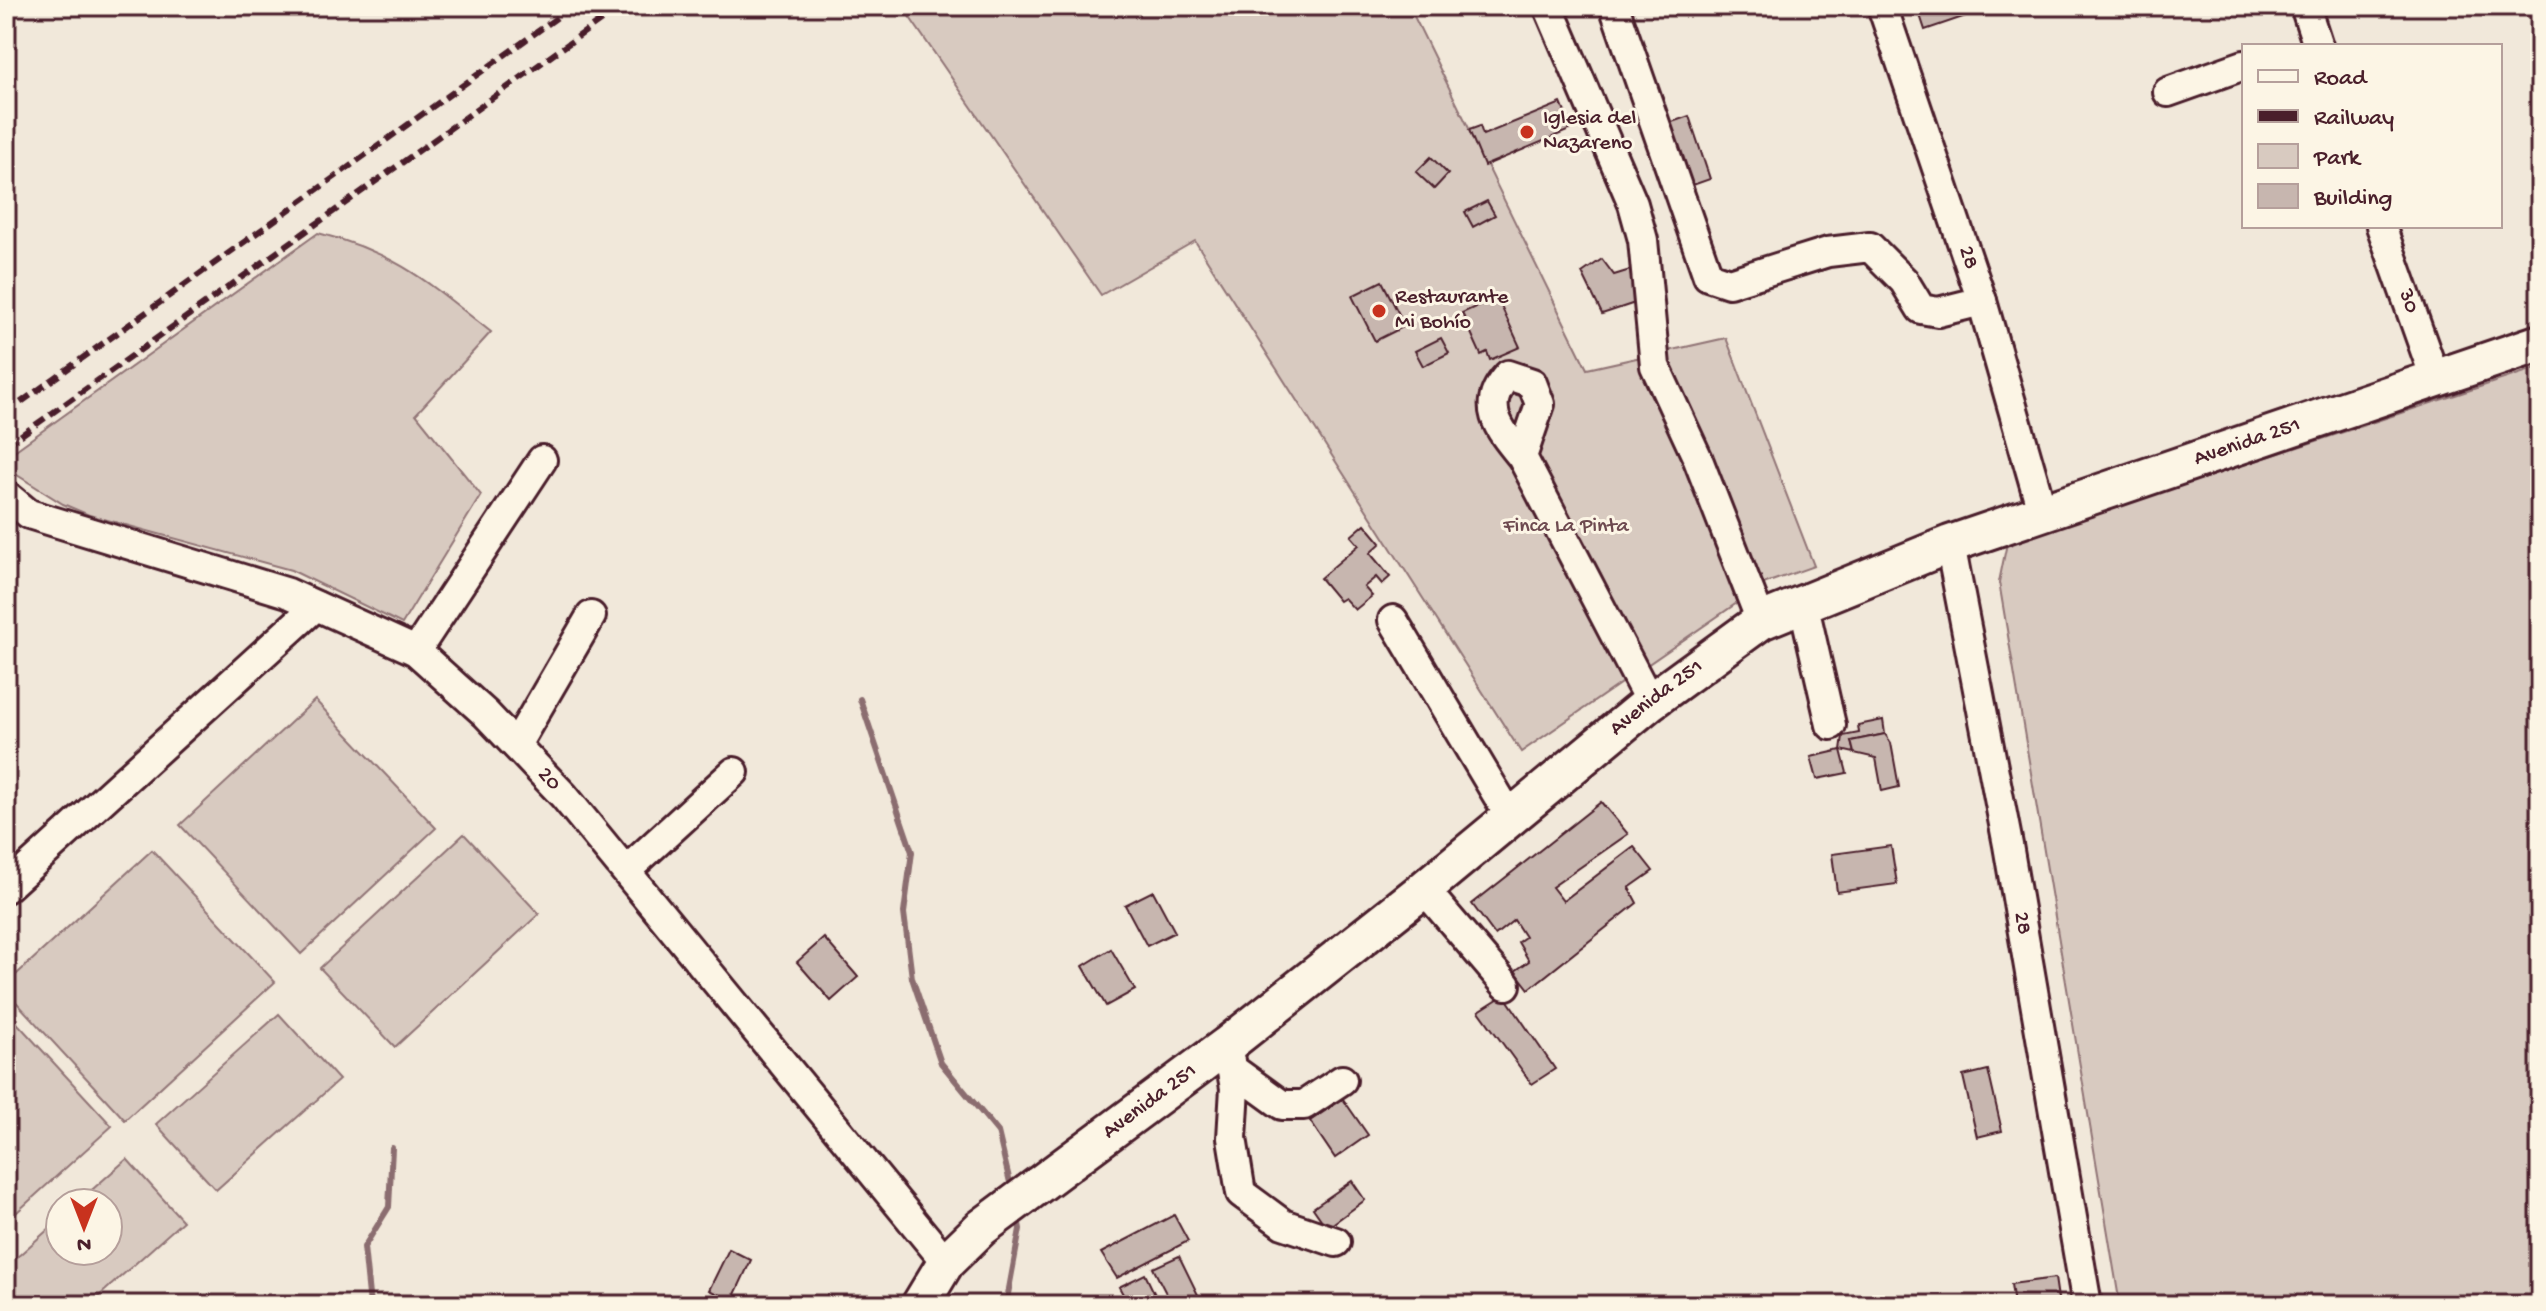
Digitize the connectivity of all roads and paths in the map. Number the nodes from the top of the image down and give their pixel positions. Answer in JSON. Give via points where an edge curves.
{"nodes":[{"id":1,"x":1548,"y":6,"type":"edge"},
{"id":2,"x":1614,"y":6,"type":"edge"},
{"id":3,"x":1882,"y":6,"type":"edge"},
{"id":4,"x":2305,"y":6,"type":"edge"},
{"id":5,"x":2311,"y":44,"type":"edge"},
{"id":6,"x":2242,"y":66,"type":"edge"},
{"id":7,"x":2168,"y":92,"type":"dead end"},
{"id":8,"x":2382,"y":228,"type":"edge"},
{"id":9,"x":1982,"y":301,"type":"junction"},
{"id":10,"x":2540,"y":343,"type":"edge"},
{"id":11,"x":2435,"y":378,"type":"junction"},
{"id":12,"x":1522,"y":457,"type":"dead end"},
{"id":13,"x":542,"y":460,"type":"dead end"},
{"id":14,"x":6,"y":495,"type":"edge"},
{"id":15,"x":2043,"y":514,"type":"junction"},
{"id":16,"x":1950,"y":544,"type":"junction"},
{"id":17,"x":1803,"y":602,"type":"junction"},
{"id":18,"x":316,"y":606,"type":"junction"},
{"id":19,"x":591,"y":616,"type":"dead end"},
{"id":20,"x":1393,"y":620,"type":"dead end"},
{"id":21,"x":1761,"y":621,"type":"junction"},
{"id":22,"x":416,"y":651,"type":"junction"},
{"id":23,"x":1650,"y":702,"type":"junction"},
{"id":24,"x":1831,"y":725,"type":"dead end"},
{"id":25,"x":516,"y":745,"type":"junction"},
{"id":26,"x":734,"y":772,"type":"dead end"},
{"id":27,"x":1511,"y":818,"type":"junction"},
{"id":28,"x":627,"y":870,"type":"junction"},
{"id":29,"x":6,"y":888,"type":"edge"},
{"id":30,"x":1424,"y":889,"type":"junction"},
{"id":31,"x":1506,"y":985,"type":"dead end"},
{"id":32,"x":1229,"y":1056,"type":"junction"},
{"id":33,"x":1342,"y":1080,"type":"dead end"},
{"id":34,"x":1336,"y":1242,"type":"dead end"},
{"id":35,"x":946,"y":1262,"type":"junction"},
{"id":36,"x":920,"y":1305,"type":"edge"},
{"id":37,"x":2087,"y":1305,"type":"edge"}],
"edges":[{"from":1,"to":21,"type":"street","via":[[1633,204],[1643,240],[1655,366]]},
{"from":2,"to":9,"type":"street","via":[[1708,276],[1729,283],[1828,252],[1870,247],[1904,281],[1921,309],[1938,312]]},
{"from":3,"to":9,"type":"street","name":"28"},
{"from":4,"to":5,"type":"street"},
{"from":6,"to":7,"type":"street"},
{"from":8,"to":11,"type":"street","name":"30"},
{"from":9,"to":15,"type":"street","name":"28"},
{"from":10,"to":11,"type":"main road","name":"Avenida 251"},
{"from":11,"to":15,"type":"main road","name":"Avenida 251"},
{"from":12,"to":23,"type":"street"},
{"from":13,"to":22,"type":"street"},
{"from":14,"to":18,"type":"street","name":"20","via":[[29,514]]},
{"from":15,"to":16,"type":"main road","name":"Avenida 251"},
{"from":16,"to":17,"type":"main road","name":"Avenida 251"},
{"from":16,"to":37,"type":"street","name":"28"},
{"from":17,"to":21,"type":"main road","name":"Avenida 251"},
{"from":17,"to":24,"type":"street"},
{"from":18,"to":22,"type":"street","name":"20"},
{"from":18,"to":29,"type":"street"},
{"from":19,"to":25,"type":"street"},
{"from":20,"to":27,"type":"street"},
{"from":21,"to":23,"type":"main road","name":"Avenida 251"},
{"from":22,"to":25,"type":"street","name":"20"},
{"from":23,"to":27,"type":"main road","name":"Avenida 251"},
{"from":25,"to":28,"type":"street","name":"20"},
{"from":26,"to":28,"type":"street"},
{"from":27,"to":30,"type":"main road","name":"Avenida 251"},
{"from":28,"to":35,"type":"street","name":"20"},
{"from":30,"to":31,"type":"street"},
{"from":30,"to":32,"type":"main road","name":"Avenida 251"},
{"from":32,"to":33,"type":"street","via":[[1282,1105],[1304,1105]]},
{"from":32,"to":34,"type":"street","via":[[1235,1088],[1232,1138],[1241,1193],[1283,1224]]},
{"from":32,"to":35,"type":"main road","name":"Avenida 251","via":[[1070,1159]]},
{"from":35,"to":36,"type":"main road","name":"Avenida 251"}]}
